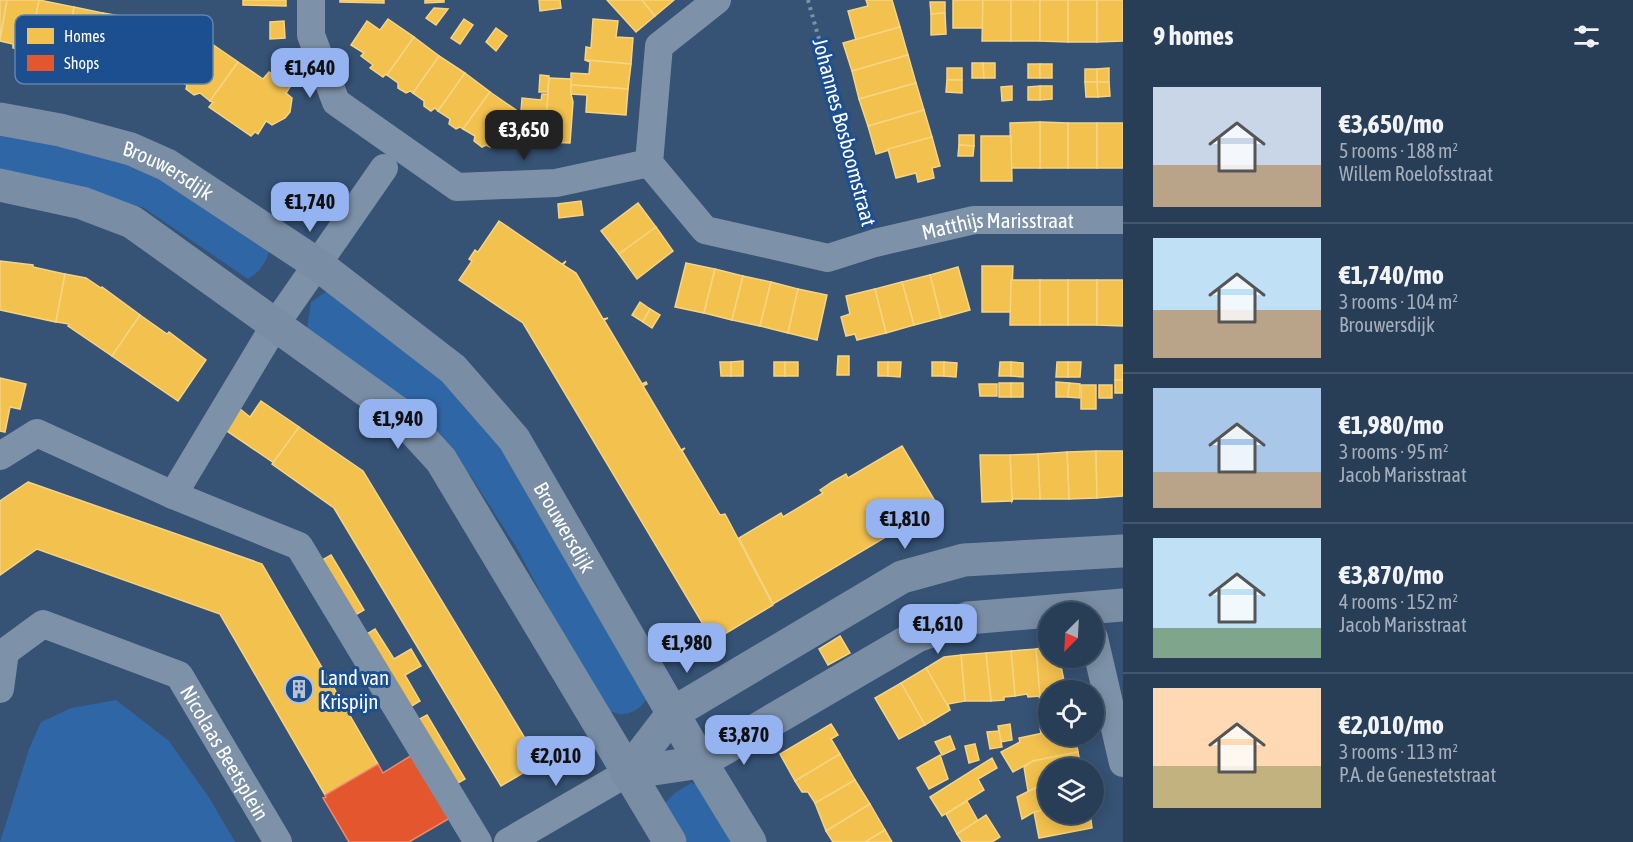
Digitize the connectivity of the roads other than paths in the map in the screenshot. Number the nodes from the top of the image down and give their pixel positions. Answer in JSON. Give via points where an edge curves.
{"nodes":[{"id":1,"x":311,"y":0,"type":"edge"},
{"id":2,"x":717,"y":0,"type":"edge"},
{"id":3,"x":0,"y":119,"type":"edge"},
{"id":4,"x":392,"y":158,"type":"junction"},
{"id":5,"x":649,"y":163,"type":"junction"},
{"id":6,"x":0,"y":185,"type":"edge"},
{"id":7,"x":1123,"y":220,"type":"edge"},
{"id":8,"x":875,"y":243,"type":"joint"},
{"id":9,"x":317,"y":264,"type":"junction"},
{"id":10,"x":275,"y":326,"type":"junction"},
{"id":11,"x":0,"y":456,"type":"edge"},
{"id":12,"x":173,"y":495,"type":"junction"},
{"id":13,"x":1123,"y":551,"type":"edge"},
{"id":14,"x":1123,"y":605,"type":"edge"},
{"id":15,"x":1104,"y":607,"type":"edge"},
{"id":16,"x":1038,"y":613,"type":"edge"},
{"id":17,"x":1101,"y":668,"type":"edge"},
{"id":18,"x":0,"y":689,"type":"edge"},
{"id":19,"x":673,"y":713,"type":"junction"},
{"id":20,"x":701,"y":762,"type":"junction"},
{"id":21,"x":1123,"y":763,"type":"edge"},
{"id":22,"x":627,"y":773,"type":"junction"},
{"id":23,"x":278,"y":842,"type":"edge"},
{"id":24,"x":478,"y":842,"type":"edge"},
{"id":25,"x":508,"y":842,"type":"edge"},
{"id":26,"x":669,"y":842,"type":"edge"},
{"id":27,"x":750,"y":842,"type":"edge"}],
"edges":[{"from":1,"to":4,"type":"street","via":[[311,35],[336,102]]},
{"from":2,"to":5,"type":"street","via":[[659,46]]},
{"from":3,"to":9,"type":"street","name":"Brouwersdijk","via":[[60,129],[131,149],[167,165]]},
{"from":4,"to":5,"type":"street","via":[[456,187],[556,183]]},
{"from":4,"to":9,"type":"street"},
{"from":5,"to":8,"type":"street","name":"Johannes Bosboomstraat","via":[[705,230],[828,258]]},
{"from":6,"to":10,"type":"street","via":[[82,203],[132,222]]},
{"from":7,"to":8,"type":"street","name":"Matthijs Marisstraat","via":[[974,220]]},
{"from":9,"to":10,"type":"street"},
{"from":9,"to":19,"type":"street","name":"Brouwersdijk","via":[[453,369],[514,440]]},
{"from":10,"to":12,"type":"street"},
{"from":10,"to":22,"type":"street","via":[[398,413],[441,460]]},
{"from":11,"to":12,"type":"street","via":[[37,433]]},
{"from":12,"to":24,"type":"street","via":[[298,546]]},
{"from":13,"to":19,"type":"street","via":[[964,560],[902,577]]},
{"from":14,"to":15,"type":"street"},
{"from":16,"to":20,"type":"street","via":[[968,618],[917,636]]},
{"from":17,"to":21,"type":"street"},
{"from":18,"to":23,"type":"street","name":"Nicolaas Beetsplein","via":[[5,652],[43,624],[179,675]]},
{"from":19,"to":20,"type":"street","name":"Brouwersdijk"},
{"from":19,"to":22,"type":"street"},
{"from":20,"to":22,"type":"street"},
{"from":20,"to":27,"type":"street","name":"Brouwersdijk"},
{"from":22,"to":25,"type":"street"},
{"from":22,"to":26,"type":"street"}]}
